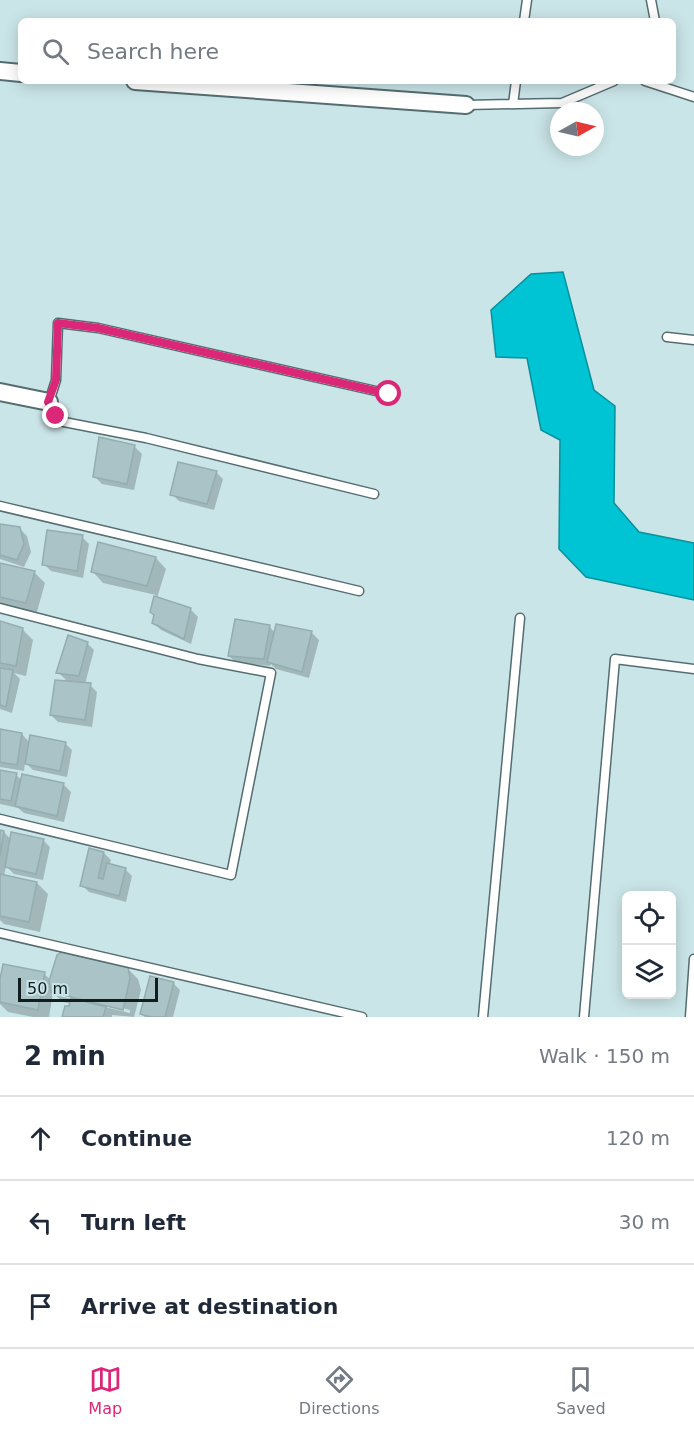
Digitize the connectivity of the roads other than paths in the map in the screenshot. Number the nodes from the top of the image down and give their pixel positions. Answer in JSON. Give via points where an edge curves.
{"nodes":[{"id":1,"x":526,"y":0,"type":"edge"},
{"id":2,"x":651,"y":0,"type":"edge"},
{"id":3,"x":524,"y":18,"type":"edge"},
{"id":4,"x":654,"y":18,"type":"edge"},
{"id":5,"x":0,"y":71,"type":"edge"},
{"id":6,"x":18,"y":73,"type":"edge"},
{"id":7,"x":176,"y":84,"type":"edge"},
{"id":8,"x":516,"y":84,"type":"edge"},
{"id":9,"x":607,"y":84,"type":"edge"},
{"id":10,"x":654,"y":84,"type":"edge"},
{"id":11,"x":694,"y":97,"type":"edge"},
{"id":12,"x":513,"y":104,"type":"junction"},
{"id":13,"x":466,"y":105,"type":"joint"},
{"id":14,"x":667,"y":337,"type":"dead end"},
{"id":15,"x":694,"y":340,"type":"edge"},
{"id":16,"x":0,"y":392,"type":"edge"},
{"id":17,"x":389,"y":394,"type":"dead end"},
{"id":18,"x":48,"y":402,"type":"junction"},
{"id":19,"x":374,"y":494,"type":"dead end"},
{"id":20,"x":0,"y":507,"type":"edge"},
{"id":21,"x":359,"y":591,"type":"dead end"},
{"id":22,"x":0,"y":608,"type":"edge"},
{"id":23,"x":520,"y":618,"type":"dead end"},
{"id":24,"x":694,"y":669,"type":"edge"},
{"id":25,"x":0,"y":819,"type":"edge"},
{"id":26,"x":0,"y":933,"type":"edge"},
{"id":27,"x":694,"y":959,"type":"edge"},
{"id":28,"x":362,"y":1017,"type":"edge"},
{"id":29,"x":483,"y":1017,"type":"edge"},
{"id":30,"x":584,"y":1017,"type":"edge"},
{"id":31,"x":690,"y":1017,"type":"edge"}],
"edges":[{"from":1,"to":3,"type":"lane"},
{"from":2,"to":4,"type":"lane"},
{"from":5,"to":6,"type":"street"},
{"from":7,"to":13,"type":"street"},
{"from":8,"to":12,"type":"lane"},
{"from":9,"to":12,"type":"lane","via":[[562,103]]},
{"from":10,"to":11,"type":"lane"},
{"from":12,"to":13,"type":"lane"},
{"from":14,"to":15,"type":"lane"},
{"from":16,"to":18,"type":"street"},
{"from":17,"to":18,"type":"lane","via":[[98,328],[58,323],[56,380]]},
{"from":18,"to":19,"type":"lane","via":[[64,422]]},
{"from":20,"to":21,"type":"lane"},
{"from":22,"to":25,"type":"lane","via":[[270,674],[231,875]]},
{"from":23,"to":29,"type":"lane"},
{"from":24,"to":30,"type":"lane","via":[[615,659]]},
{"from":26,"to":28,"type":"lane"},
{"from":27,"to":31,"type":"lane"}]}
